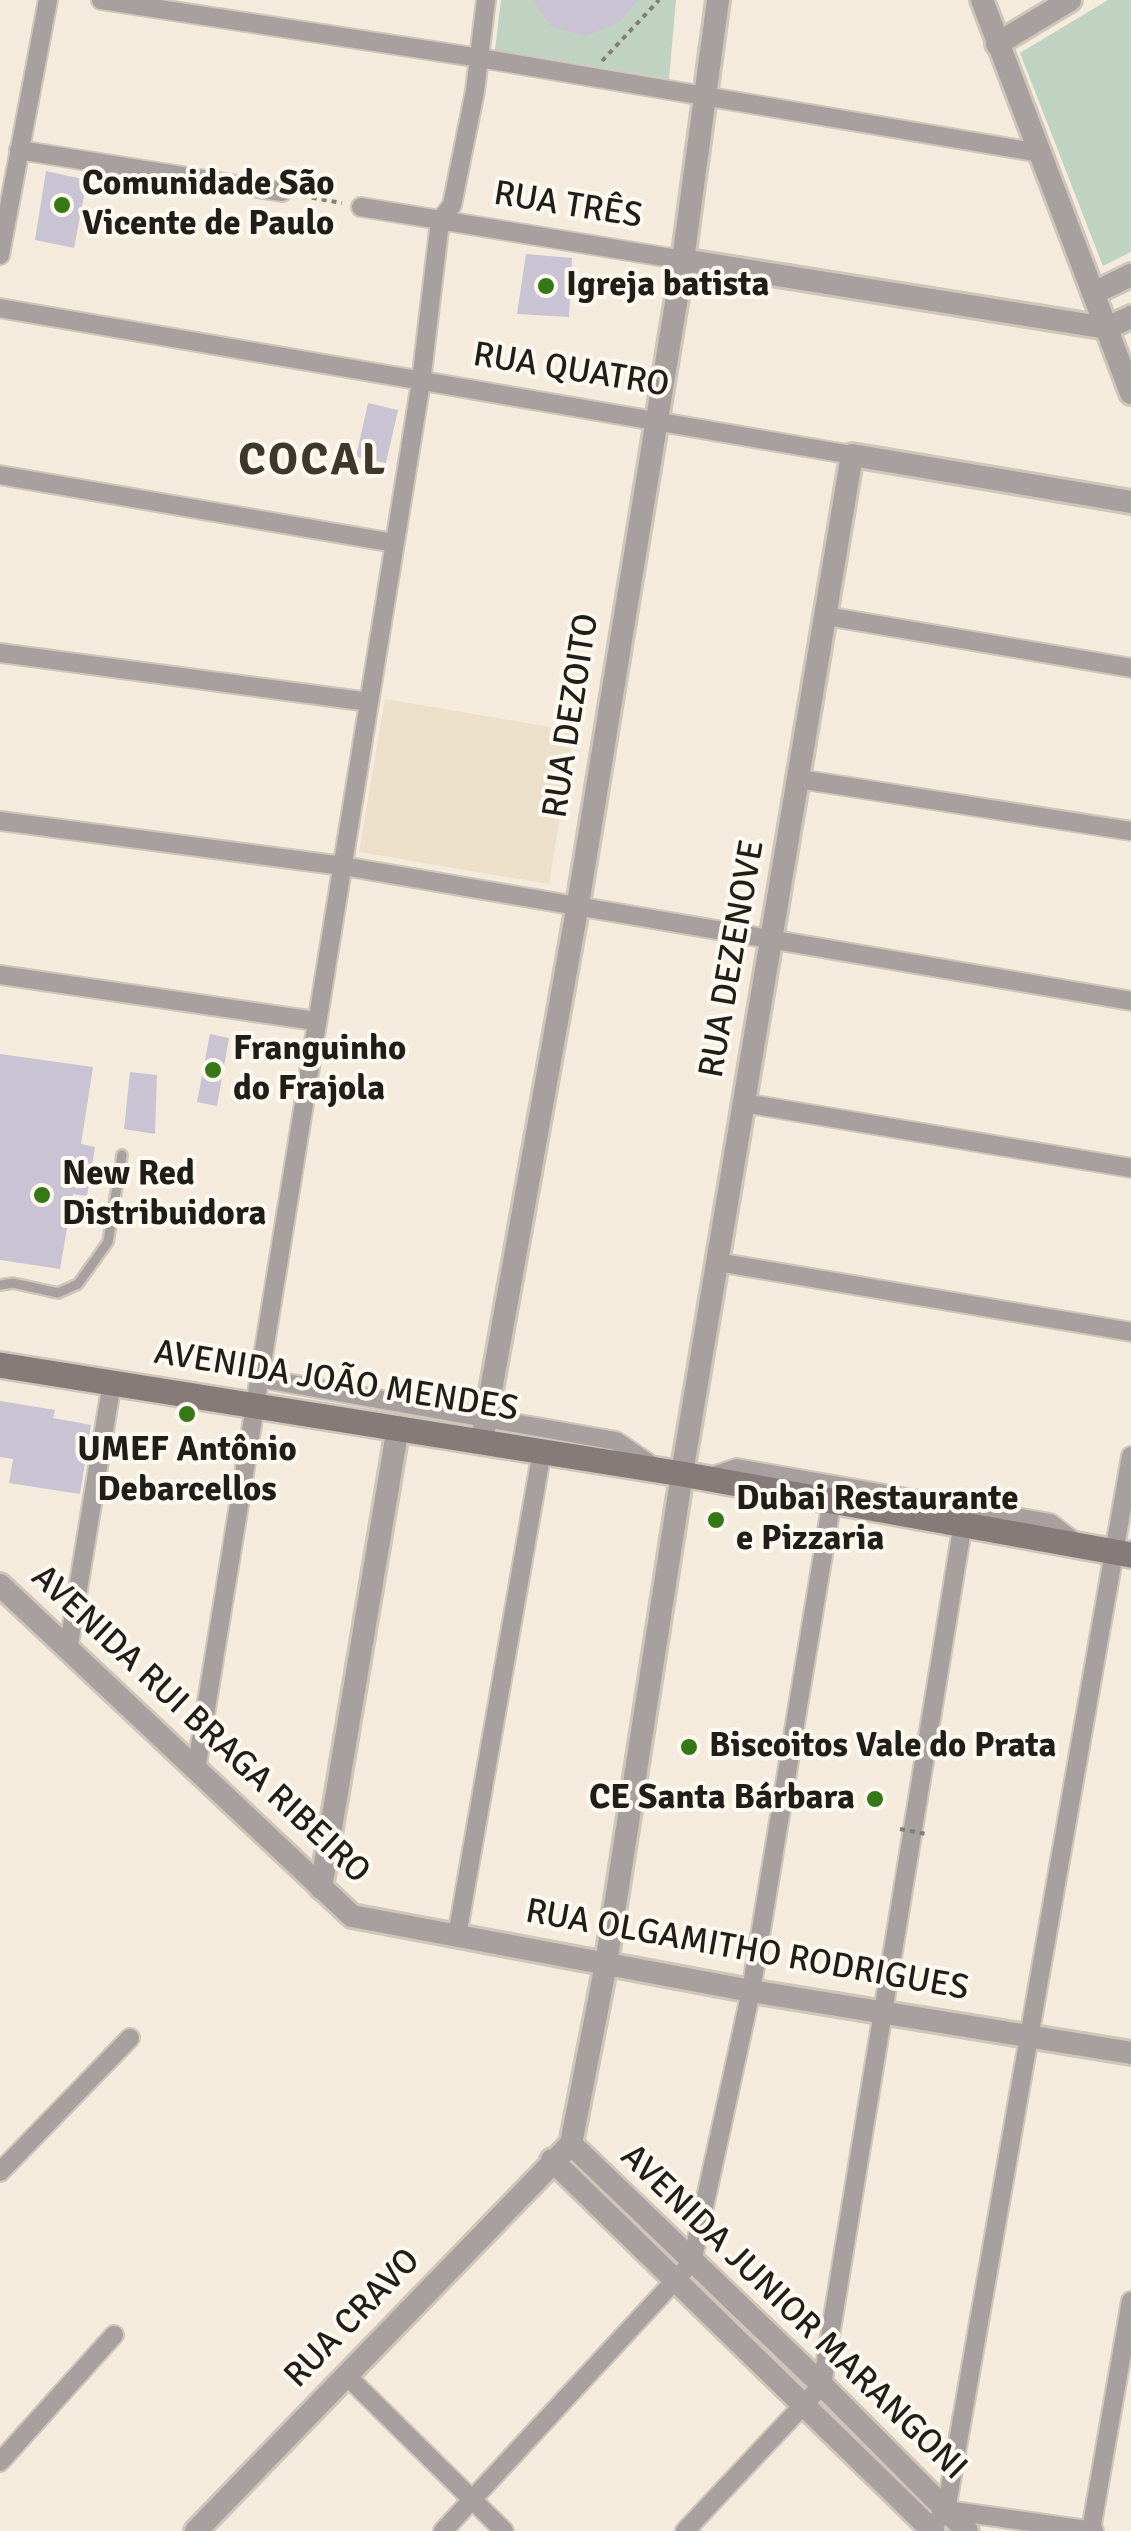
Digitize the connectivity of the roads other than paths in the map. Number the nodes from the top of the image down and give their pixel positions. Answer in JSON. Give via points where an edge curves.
{"nodes":[{"id":1,"x":48,"y":0,"type":"edge"},
{"id":2,"x":101,"y":0,"type":"edge"},
{"id":3,"x":486,"y":0,"type":"edge"},
{"id":4,"x":718,"y":0,"type":"edge"},
{"id":5,"x":982,"y":0,"type":"edge"},
{"id":6,"x":1070,"y":0,"type":"edge"},
{"id":7,"x":997,"y":44,"type":"junction"},
{"id":8,"x":480,"y":58,"type":"junction"},
{"id":9,"x":708,"y":96,"type":"junction"},
{"id":10,"x":19,"y":150,"type":"junction"},
{"id":11,"x":1040,"y":153,"type":"junction"},
{"id":12,"x":282,"y":192,"type":"road end"},
{"id":13,"x":361,"y":207,"type":"road end"},
{"id":14,"x":440,"y":221,"type":"junction"},
{"id":15,"x":0,"y":255,"type":"edge"},
{"id":16,"x":682,"y":260,"type":"junction"},
{"id":17,"x":1131,"y":275,"type":"edge"},
{"id":18,"x":1094,"y":293,"type":"junction"},
{"id":19,"x":0,"y":308,"type":"edge"},
{"id":20,"x":1131,"y":316,"type":"edge"},
{"id":21,"x":1107,"y":328,"type":"junction"},
{"id":22,"x":421,"y":382,"type":"junction"},
{"id":23,"x":1131,"y":393,"type":"edge"},
{"id":24,"x":655,"y":420,"type":"junction"},
{"id":25,"x":852,"y":455,"type":"junction"},
{"id":26,"x":0,"y":475,"type":"edge"},
{"id":27,"x":1131,"y":502,"type":"edge"},
{"id":28,"x":394,"y":543,"type":"junction"},
{"id":29,"x":826,"y":616,"type":"junction"},
{"id":30,"x":0,"y":653,"type":"edge"},
{"id":31,"x":1131,"y":668,"type":"edge"},
{"id":32,"x":369,"y":702,"type":"junction"},
{"id":33,"x":799,"y":778,"type":"junction"},
{"id":34,"x":0,"y":821,"type":"edge"},
{"id":35,"x":1131,"y":831,"type":"edge"},
{"id":36,"x":343,"y":866,"type":"junction"},
{"id":37,"x":578,"y":904,"type":"junction"},
{"id":38,"x":773,"y":940,"type":"junction"},
{"id":39,"x":0,"y":975,"type":"edge"},
{"id":40,"x":1131,"y":1001,"type":"edge"},
{"id":41,"x":314,"y":1022,"type":"junction"},
{"id":42,"x":744,"y":1103,"type":"junction"},
{"id":43,"x":122,"y":1155,"type":"dead end"},
{"id":44,"x":1131,"y":1168,"type":"edge"},
{"id":45,"x":717,"y":1262,"type":"junction"},
{"id":46,"x":0,"y":1285,"type":"edge"},
{"id":47,"x":1131,"y":1332,"type":"edge"},
{"id":48,"x":0,"y":1366,"type":"edge"},
{"id":49,"x":112,"y":1382,"type":"junction"},
{"id":50,"x":255,"y":1390,"type":"junction"},
{"id":51,"x":398,"y":1427,"type":"junction"},
{"id":52,"x":484,"y":1430,"type":"junction"},
{"id":53,"x":542,"y":1451,"type":"junction"},
{"id":54,"x":1131,"y":1456,"type":"edge"},
{"id":55,"x":682,"y":1475,"type":"junction"},
{"id":56,"x":832,"y":1500,"type":"junction"},
{"id":57,"x":963,"y":1523,"type":"junction"},
{"id":58,"x":1123,"y":1544,"type":"edge"},
{"id":59,"x":1081,"y":1548,"type":"junction"},
{"id":60,"x":0,"y":1585,"type":"edge"},
{"id":61,"x":68,"y":1650,"type":"junction"},
{"id":62,"x":196,"y":1770,"type":"junction"},
{"id":63,"x":321,"y":1888,"type":"junction"},
{"id":64,"x":352,"y":1916,"type":"joint"},
{"id":65,"x":458,"y":1936,"type":"junction"},
{"id":66,"x":606,"y":1964,"type":"junction"},
{"id":67,"x":751,"y":1991,"type":"junction"},
{"id":68,"x":884,"y":2011,"type":"junction"},
{"id":69,"x":1032,"y":2034,"type":"junction"},
{"id":70,"x":130,"y":2038,"type":"dead end"},
{"id":71,"x":1131,"y":2053,"type":"edge"},
{"id":72,"x":560,"y":2153,"type":"junction"},
{"id":73,"x":0,"y":2172,"type":"edge"},
{"id":74,"x":692,"y":2262,"type":"junction"},
{"id":75,"x":676,"y":2281,"type":"junction"},
{"id":76,"x":1131,"y":2301,"type":"edge"},
{"id":77,"x":114,"y":2336,"type":"dead end"},
{"id":78,"x":348,"y":2377,"type":"junction"},
{"id":79,"x":822,"y":2385,"type":"junction"},
{"id":80,"x":804,"y":2406,"type":"junction"},
{"id":81,"x":0,"y":2462,"type":"edge"},
{"id":82,"x":472,"y":2501,"type":"junction"},
{"id":83,"x":935,"y":2525,"type":"edge"},
{"id":84,"x":196,"y":2531,"type":"edge"},
{"id":85,"x":443,"y":2531,"type":"edge"},
{"id":86,"x":504,"y":2531,"type":"edge"},
{"id":87,"x":684,"y":2531,"type":"edge"},
{"id":88,"x":966,"y":2531,"type":"edge"},
{"id":89,"x":1092,"y":2531,"type":"edge"}],
"edges":[{"from":1,"to":10,"type":"street"},
{"from":2,"to":8,"type":"street"},
{"from":3,"to":8,"type":"street"},
{"from":4,"to":9,"type":"street","name":"RUA DEZOITO"},
{"from":5,"to":7,"type":"street"},
{"from":6,"to":7,"type":"street"},
{"from":7,"to":11,"type":"street"},
{"from":8,"to":9,"type":"street"},
{"from":8,"to":14,"type":"street","via":[[452,204]]},
{"from":9,"to":11,"type":"street"},
{"from":9,"to":16,"type":"street","name":"RUA DEZOITO"},
{"from":10,"to":12,"type":"street"},
{"from":10,"to":15,"type":"street"},
{"from":11,"to":18,"type":"street"},
{"from":13,"to":14,"type":"street","name":"RUA TRÊS"},
{"from":14,"to":16,"type":"street","name":"RUA TRÊS"},
{"from":14,"to":22,"type":"street"},
{"from":16,"to":21,"type":"street","name":"RUA TRÊS"},
{"from":16,"to":24,"type":"street","name":"RUA DEZOITO"},
{"from":17,"to":18,"type":"street"},
{"from":18,"to":21,"type":"street"},
{"from":19,"to":22,"type":"street","name":"RUA QUATRO"},
{"from":20,"to":21,"type":"street"},
{"from":21,"to":23,"type":"street"},
{"from":22,"to":24,"type":"street","name":"RUA QUATRO"},
{"from":22,"to":28,"type":"street"},
{"from":24,"to":25,"type":"street","name":"RUA QUATRO"},
{"from":24,"to":37,"type":"street","name":"RUA DEZOITO"},
{"from":25,"to":27,"type":"street","name":"RUA QUATRO"},
{"from":25,"to":29,"type":"street","name":"RUA DEZENOVE"},
{"from":26,"to":28,"type":"street"},
{"from":28,"to":32,"type":"street"},
{"from":29,"to":31,"type":"street"},
{"from":29,"to":33,"type":"street","name":"RUA DEZENOVE"},
{"from":30,"to":32,"type":"street"},
{"from":32,"to":36,"type":"street"},
{"from":33,"to":35,"type":"street"},
{"from":33,"to":38,"type":"street","name":"RUA DEZENOVE"},
{"from":34,"to":36,"type":"street"},
{"from":36,"to":37,"type":"street"},
{"from":36,"to":41,"type":"street"},
{"from":37,"to":38,"type":"street"},
{"from":37,"to":52,"type":"street","name":"RUA DEZOITO"},
{"from":38,"to":40,"type":"street"},
{"from":38,"to":42,"type":"street","name":"RUA DEZENOVE"},
{"from":39,"to":41,"type":"street"},
{"from":41,"to":50,"type":"street"},
{"from":42,"to":44,"type":"street"},
{"from":42,"to":45,"type":"street","name":"RUA DEZENOVE"},
{"from":43,"to":46,"type":"lane","via":[[108,1242],[78,1284],[58,1293]]},
{"from":45,"to":47,"type":"street"},
{"from":45,"to":55,"type":"street","name":"RUA DEZENOVE"},
{"from":48,"to":49,"type":"main road","name":"AVENIDA JOÃO MENDES"},
{"from":49,"to":50,"type":"main road","name":"AVENIDA JOÃO MENDES"},
{"from":49,"to":61,"type":"street"},
{"from":50,"to":51,"type":"main road","name":"AVENIDA JOÃO MENDES"},
{"from":50,"to":52,"type":"street","name":"AVENIDA JOÃO MENDES"},
{"from":50,"to":62,"type":"street"},
{"from":51,"to":52,"type":"main road","name":"AVENIDA JOÃO MENDES"},
{"from":51,"to":63,"type":"street"},
{"from":52,"to":53,"type":"main road","name":"AVENIDA JOÃO MENDES"},
{"from":52,"to":55,"type":"street","name":"AVENIDA JOÃO MENDES","via":[[616,1442]]},
{"from":53,"to":55,"type":"main road","name":"AVENIDA JOÃO MENDES"},
{"from":53,"to":65,"type":"street"},
{"from":54,"to":58,"type":"street"},
{"from":55,"to":56,"type":"main road","name":"AVENIDA JOÃO MENDES"},
{"from":55,"to":59,"type":"street","name":"AVENIDA JOÃO MENDES","via":[[737,1468],[1050,1524]]},
{"from":55,"to":66,"type":"street","name":"RUA DEZENOVE"},
{"from":56,"to":57,"type":"main road","name":"AVENIDA JOÃO MENDES"},
{"from":56,"to":67,"type":"street"},
{"from":57,"to":59,"type":"main road","name":"AVENIDA JOÃO MENDES"},
{"from":57,"to":68,"type":"street"},
{"from":58,"to":59,"type":"main road","name":"AVENIDA JOÃO MENDES"},
{"from":58,"to":69,"type":"street"},
{"from":60,"to":61,"type":"street","name":"AVENIDA RUI BRAGA RIBEIRO"},
{"from":61,"to":62,"type":"street","name":"AVENIDA RUI BRAGA RIBEIRO"},
{"from":62,"to":63,"type":"street","name":"AVENIDA RUI BRAGA RIBEIRO"},
{"from":63,"to":64,"type":"street","name":"AVENIDA RUI BRAGA RIBEIRO"},
{"from":64,"to":65,"type":"street","name":"RUA OLGAMITHO RODRIGUES"},
{"from":65,"to":66,"type":"street","name":"RUA OLGAMITHO RODRIGUES"},
{"from":66,"to":67,"type":"street","name":"RUA OLGAMITHO RODRIGUES"},
{"from":66,"to":72,"type":"street","name":"RUA DEZENOVE"},
{"from":67,"to":68,"type":"street","name":"RUA OLGAMITHO RODRIGUES"},
{"from":67,"to":74,"type":"street"},
{"from":68,"to":69,"type":"street","name":"RUA OLGAMITHO RODRIGUES"},
{"from":68,"to":79,"type":"street"},
{"from":69,"to":71,"type":"street","name":"RUA OLGAMITHO RODRIGUES"},
{"from":69,"to":83,"type":"street"},
{"from":70,"to":73,"type":"street"},
{"from":72,"to":74,"type":"street","name":"AVENIDA JUNIOR MARANGONI"},
{"from":72,"to":75,"type":"street","name":"AVENIDA JUNIOR MARANGONI"},
{"from":72,"to":78,"type":"street","name":"RUA CRAVO"},
{"from":74,"to":75,"type":"street"},
{"from":74,"to":79,"type":"street","name":"AVENIDA JUNIOR MARANGONI"},
{"from":75,"to":80,"type":"street","name":"AVENIDA JUNIOR MARANGONI"},
{"from":75,"to":82,"type":"street"},
{"from":76,"to":89,"type":"street"},
{"from":77,"to":81,"type":"street"},
{"from":78,"to":82,"type":"street"},
{"from":78,"to":84,"type":"street","name":"RUA CRAVO"},
{"from":79,"to":80,"type":"street"},
{"from":79,"to":83,"type":"street","name":"AVENIDA JUNIOR MARANGONI"},
{"from":80,"to":83,"type":"street","name":"AVENIDA JUNIOR MARANGONI"},
{"from":80,"to":87,"type":"street"},
{"from":82,"to":85,"type":"street"},
{"from":82,"to":86,"type":"street"},
{"from":83,"to":88,"type":"street","name":"AVENIDA JUNIOR MARANGONI"},
{"from":83,"to":89,"type":"street"}]}
